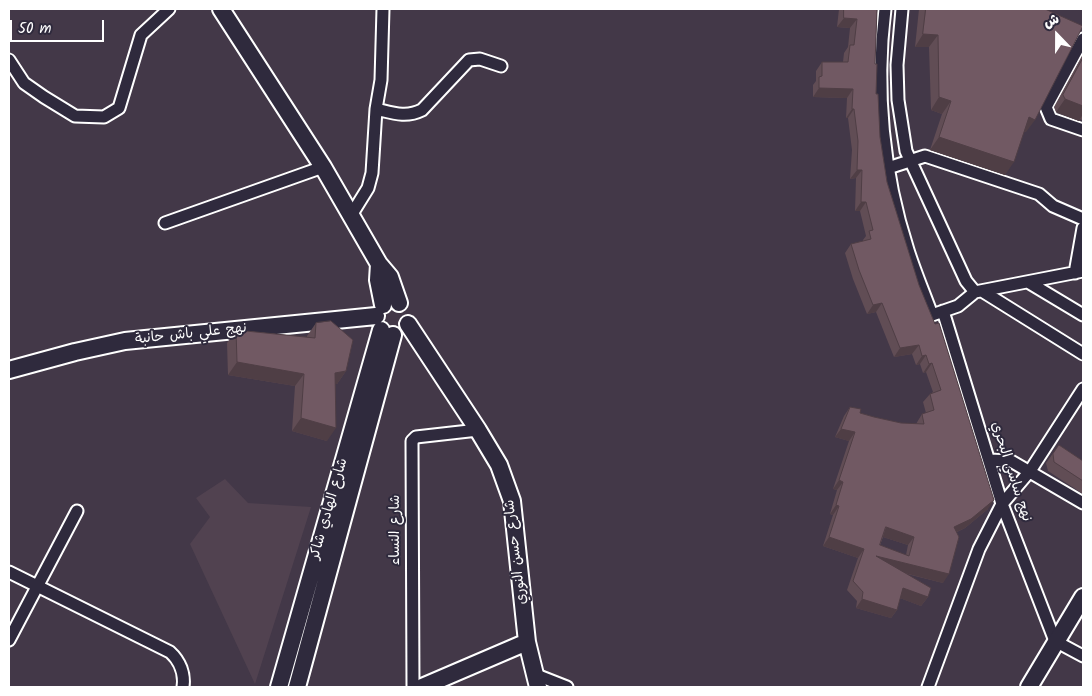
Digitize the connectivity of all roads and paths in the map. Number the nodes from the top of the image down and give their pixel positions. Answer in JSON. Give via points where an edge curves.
{"nodes":[{"id":1,"x":169,"y":9,"type":"edge"},
{"id":2,"x":221,"y":9,"type":"edge"},
{"id":3,"x":383,"y":9,"type":"edge"},
{"id":4,"x":885,"y":9,"type":"edge"},
{"id":5,"x":902,"y":9,"type":"edge"},
{"id":6,"x":1072,"y":28,"type":"edge"},
{"id":7,"x":1083,"y":34,"type":"edge"},
{"id":8,"x":1083,"y":39,"type":"edge"},
{"id":9,"x":9,"y":60,"type":"edge"},
{"id":10,"x":501,"y":66,"type":"dead end"},
{"id":11,"x":376,"y":109,"type":"junction"},
{"id":12,"x":1083,"y":130,"type":"edge"},
{"id":13,"x":909,"y":160,"type":"junction"},
{"id":14,"x":323,"y":167,"type":"junction"},
{"id":15,"x":888,"y":168,"type":"junction"},
{"id":16,"x":350,"y":217,"type":"junction"},
{"id":17,"x":1083,"y":219,"type":"edge"},
{"id":18,"x":165,"y":223,"type":"dead end"},
{"id":19,"x":1083,"y":228,"type":"edge"},
{"id":20,"x":1079,"y":272,"type":"edge"},
{"id":21,"x":1028,"y":282,"type":"junction"},
{"id":22,"x":978,"y":291,"type":"junction"},
{"id":23,"x":938,"y":313,"type":"junction"},
{"id":24,"x":1083,"y":315,"type":"edge"},
{"id":25,"x":386,"y":318,"type":"junction"},
{"id":26,"x":408,"y":324,"type":"junction"},
{"id":27,"x":1083,"y":354,"type":"edge"},
{"id":28,"x":9,"y":370,"type":"edge"},
{"id":29,"x":1083,"y":389,"type":"edge"},
{"id":30,"x":478,"y":430,"type":"junction"},
{"id":31,"x":990,"y":460,"type":"junction"},
{"id":32,"x":1030,"y":471,"type":"junction"},
{"id":33,"x":1083,"y":502,"type":"edge"},
{"id":34,"x":1002,"y":504,"type":"junction"},
{"id":35,"x":77,"y":511,"type":"dead end"},
{"id":36,"x":9,"y":572,"type":"edge"},
{"id":37,"x":39,"y":586,"type":"junction"},
{"id":38,"x":1083,"y":597,"type":"edge"},
{"id":39,"x":9,"y":640,"type":"edge"},
{"id":40,"x":1056,"y":641,"type":"junction"},
{"id":41,"x":527,"y":642,"type":"junction"},
{"id":42,"x":1083,"y":656,"type":"edge"},
{"id":43,"x":536,"y":681,"type":"edge"},
{"id":44,"x":183,"y":687,"type":"edge"},
{"id":45,"x":279,"y":687,"type":"edge"},
{"id":46,"x":297,"y":687,"type":"edge"},
{"id":47,"x":413,"y":687,"type":"edge"},
{"id":48,"x":422,"y":687,"type":"edge"},
{"id":49,"x":567,"y":687,"type":"edge"},
{"id":50,"x":928,"y":687,"type":"edge"},
{"id":51,"x":1029,"y":687,"type":"edge"}],
"edges":[{"from":1,"to":9,"type":"street","via":[[141,35],[118,108],[104,117],[75,116],[44,98],[24,83]]},
{"from":2,"to":14,"type":"street","name":"شارع حسن النوري"},
{"from":3,"to":11,"type":"street"},
{"from":4,"to":15,"type":"street","name":"نهج ساسي البحري","via":[[881,42],[881,104]]},
{"from":5,"to":13,"type":"street","via":[[898,41],[898,100]]},
{"from":6,"to":7,"type":"street"},
{"from":8,"to":12,"type":"street","via":[[1046,107],[1052,118]]},
{"from":10,"to":11,"type":"street","via":[[480,59],[469,60],[422,110],[414,114],[408,116]]},
{"from":11,"to":16,"type":"street","via":[[372,173],[368,188]]},
{"from":13,"to":15,"type":"street"},
{"from":13,"to":17,"type":"street","via":[[925,156],[1020,187]]},
{"from":13,"to":22,"type":"street","via":[[966,280]]},
{"from":14,"to":16,"type":"street","name":"شارع حسن النوري"},
{"from":14,"to":18,"type":"street"},
{"from":15,"to":23,"type":"street","name":"نهج ساسي البحري","via":[[908,249]]},
{"from":16,"to":25,"type":"street","name":"شارع حسن النوري","via":[[390,277]]},
{"from":19,"to":20,"type":"street"},
{"from":20,"to":21,"type":"street"},
{"from":21,"to":22,"type":"street"},
{"from":21,"to":24,"type":"street"},
{"from":22,"to":23,"type":"street","via":[[958,306]]},
{"from":22,"to":27,"type":"street"},
{"from":23,"to":31,"type":"street","name":"نهج ساسي البحري"},
{"from":25,"to":26,"type":"street","via":[[405,330]]},
{"from":25,"to":26,"type":"street","name":"شارع حسن النوري","via":[[409,314]]},
{"from":25,"to":28,"type":"street","name":"نهج علي باش حانبة","via":[[125,341]]},
{"from":25,"to":45,"type":"street","name":"شارع الهادي شاكر"},
{"from":25,"to":46,"type":"street","name":"شارع الهادي شاكر"},
{"from":26,"to":30,"type":"street","name":"شارع حسن النوري"},
{"from":29,"to":32,"type":"street"},
{"from":30,"to":41,"type":"street","name":"شارع حسن النوري","via":[[501,470],[512,501]]},
{"from":30,"to":47,"type":"street","name":"شارع النساء","via":[[412,441]]},
{"from":31,"to":32,"type":"street","via":[[1011,461]]},
{"from":31,"to":34,"type":"street","name":"نهج ساسي البحري"},
{"from":32,"to":33,"type":"street"},
{"from":32,"to":34,"type":"street"},
{"from":34,"to":40,"type":"street","name":"نهج ساسي البحري"},
{"from":34,"to":50,"type":"street","via":[[979,549]]},
{"from":35,"to":37,"type":"street"},
{"from":36,"to":37,"type":"street"},
{"from":37,"to":39,"type":"street"},
{"from":37,"to":44,"type":"street","via":[[170,652],[180,665]]},
{"from":38,"to":40,"type":"street"},
{"from":40,"to":42,"type":"street"},
{"from":40,"to":51,"type":"street"},
{"from":41,"to":43,"type":"street","name":"شارع حسن النوري"},
{"from":41,"to":48,"type":"street"},
{"from":43,"to":49,"type":"street"}]}
